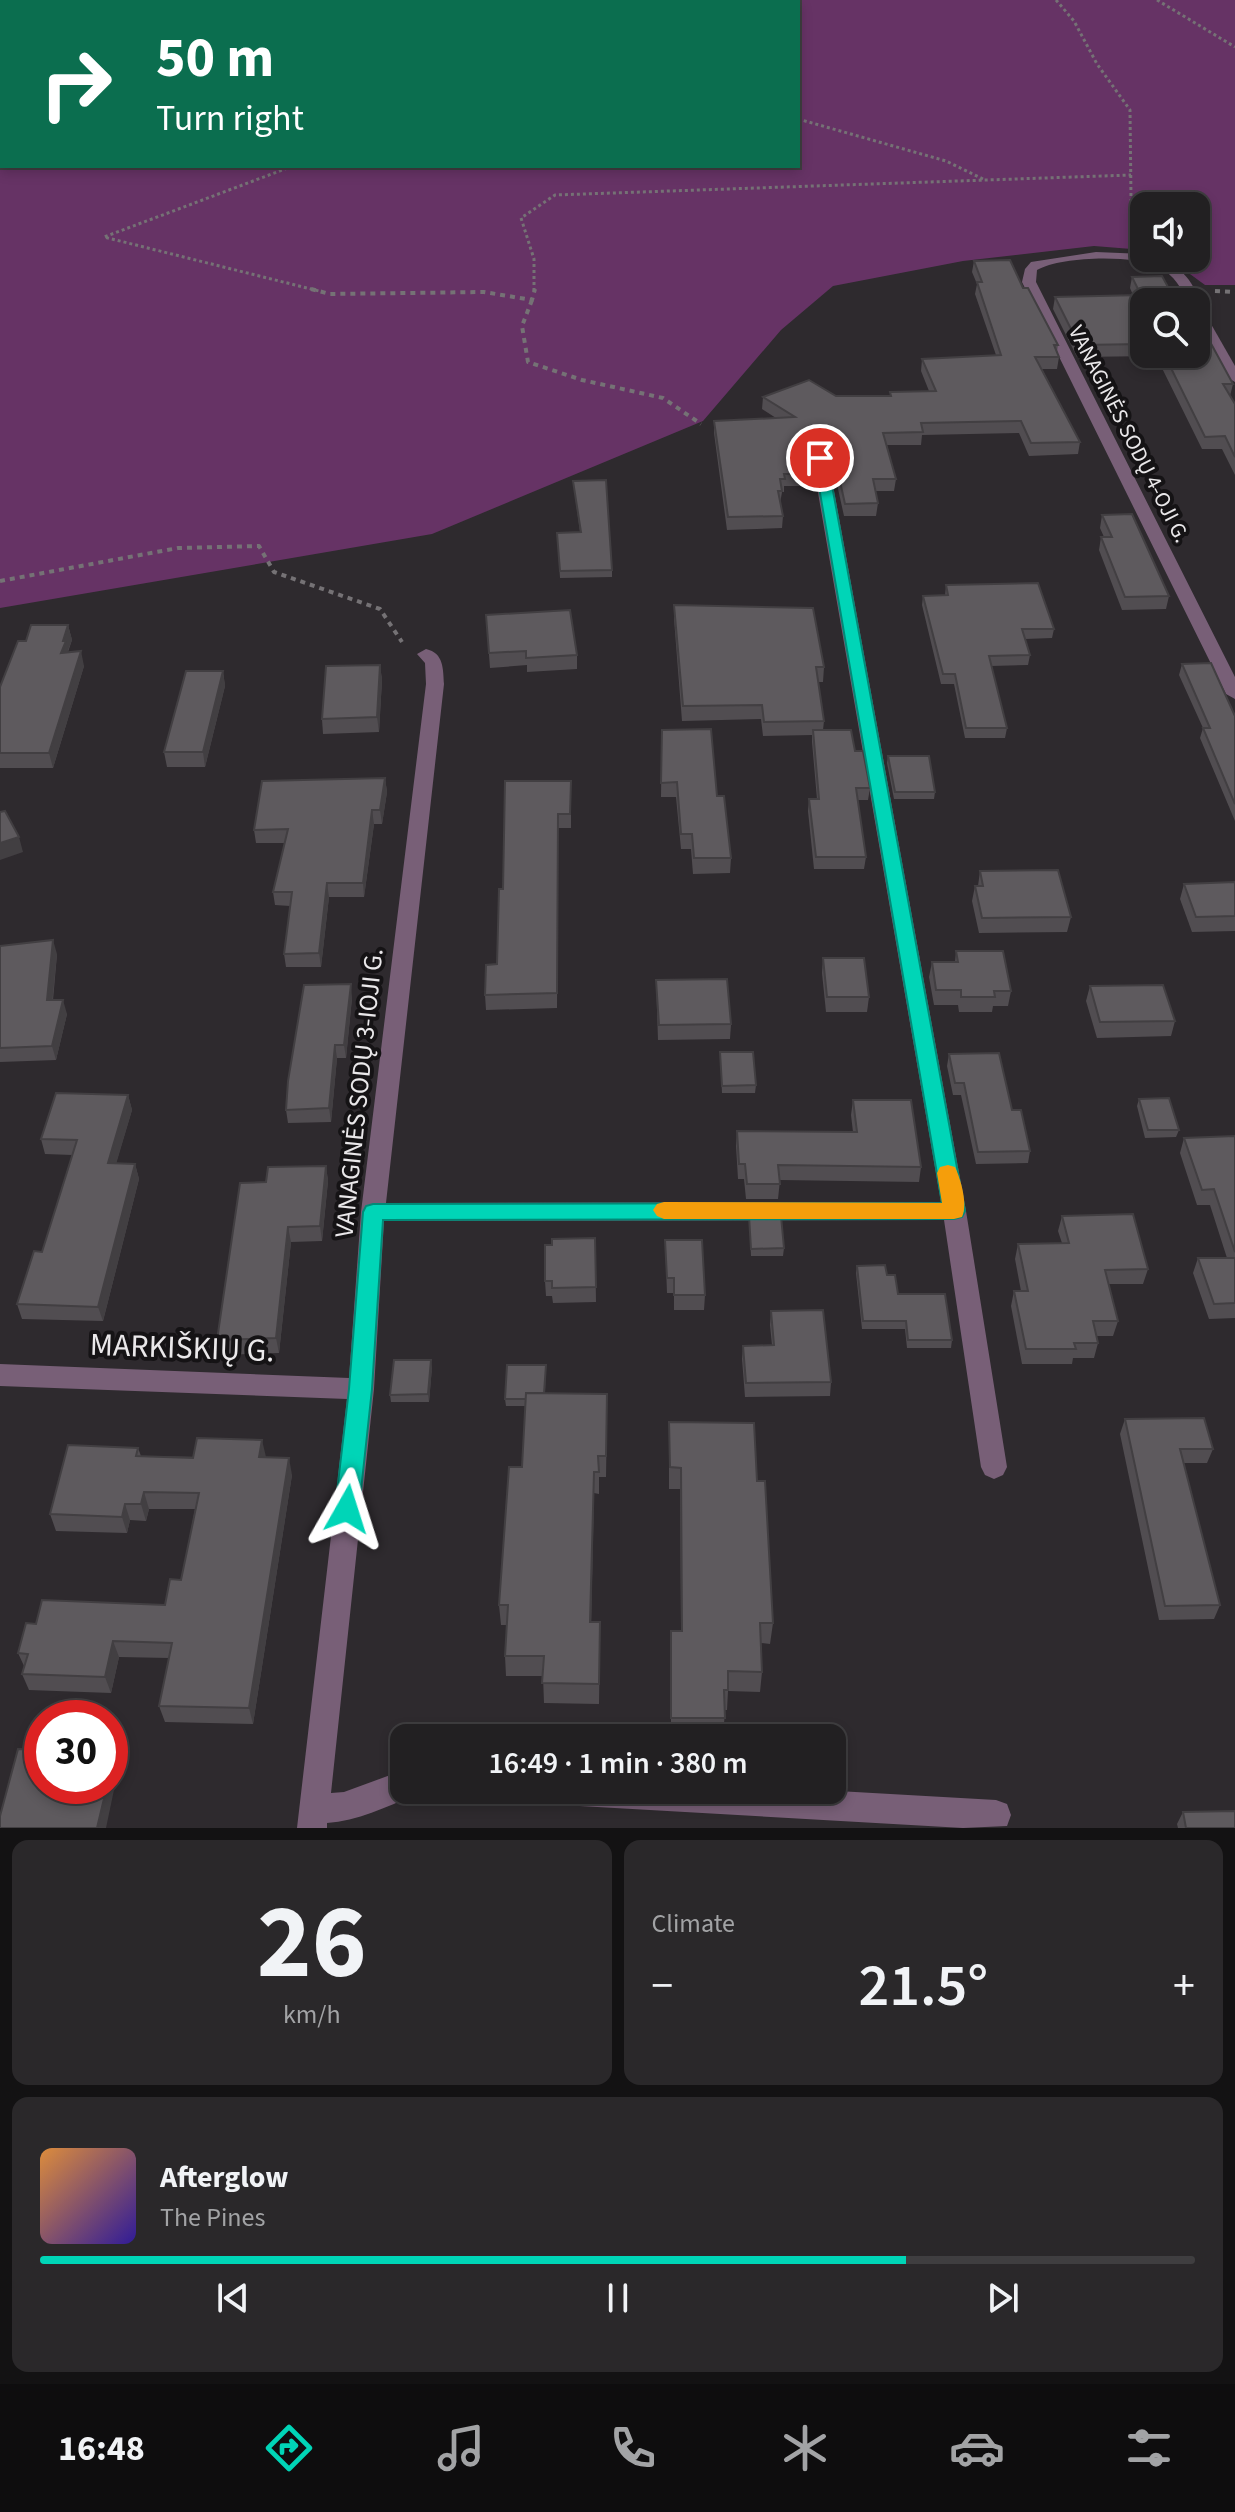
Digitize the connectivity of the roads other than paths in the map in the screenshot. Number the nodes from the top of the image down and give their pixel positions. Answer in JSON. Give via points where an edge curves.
{"nodes":[{"id":1,"x":1187,"y":288,"type":"edge"},
{"id":2,"x":1210,"y":334,"type":"edge"},
{"id":3,"x":1235,"y":378,"type":"edge"},
{"id":4,"x":820,"y":458,"type":"dead end"},
{"id":5,"x":426,"y":654,"type":"dead end"},
{"id":6,"x":1235,"y":694,"type":"edge"},
{"id":7,"x":954,"y":1211,"type":"junction"},
{"id":8,"x":373,"y":1212,"type":"junction"},
{"id":9,"x":0,"y":1375,"type":"edge"},
{"id":10,"x":361,"y":1389,"type":"junction"},
{"id":11,"x":994,"y":1467,"type":"dead end"},
{"id":12,"x":390,"y":1790,"type":"edge"},
{"id":13,"x":805,"y":1804,"type":"edge"},
{"id":14,"x":996,"y":1815,"type":"dead end"},
{"id":15,"x":313,"y":1818,"type":"edge"}],
"edges":[{"from":1,"to":6,"type":"street","name":"VANAGINĖS SODŲ 4-OJI G.","via":[[1182,277],[1157,261],[1114,257],[1044,262],[1031,269],[1029,282]]},
{"from":2,"to":3,"type":"street"},
{"from":4,"to":7,"type":"street"},
{"from":5,"to":8,"type":"street","name":"VANAGINĖS SODŲ 3-IOJI G.","via":[[434,662],[435,684]]},
{"from":7,"to":8,"type":"street"},
{"from":7,"to":11,"type":"street"},
{"from":8,"to":10,"type":"street","name":"VANAGINĖS SODŲ 3-IOJI G."},
{"from":9,"to":10,"type":"street","name":"MARKIŠKIŲ G."},
{"from":10,"to":15,"type":"street","name":"VANAGINĖS SODŲ 3-IOJI G."},
{"from":12,"to":15,"type":"street"},
{"from":13,"to":14,"type":"street"}]}
